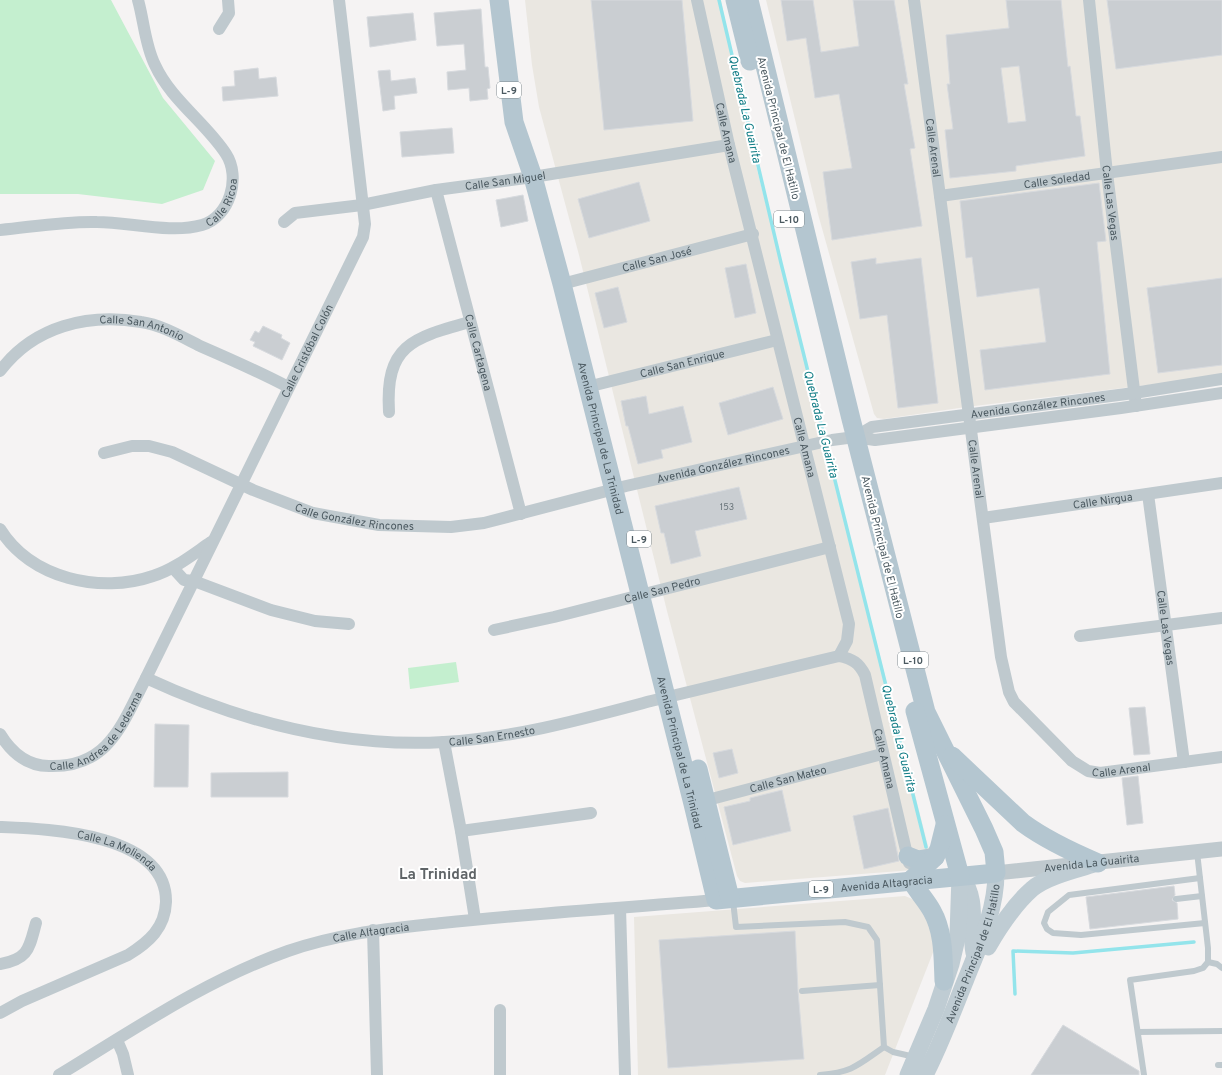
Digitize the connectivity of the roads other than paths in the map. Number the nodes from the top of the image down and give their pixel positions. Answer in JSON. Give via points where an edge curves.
{"nodes":[{"id":1,"x":138,"y":0,"type":"edge"},
{"id":2,"x":228,"y":0,"type":"edge"},
{"id":3,"x":339,"y":0,"type":"edge"},
{"id":4,"x":499,"y":0,"type":"edge"},
{"id":5,"x":512,"y":0,"type":"edge"},
{"id":6,"x":697,"y":0,"type":"edge"},
{"id":7,"x":735,"y":0,"type":"edge"},
{"id":8,"x":749,"y":0,"type":"edge"},
{"id":9,"x":914,"y":0,"type":"edge"},
{"id":10,"x":920,"y":0,"type":"edge"},
{"id":11,"x":1089,"y":0,"type":"edge"},
{"id":12,"x":916,"y":14,"type":"junction"},
{"id":13,"x":219,"y":29,"type":"dead end"},
{"id":14,"x":730,"y":145,"type":"junction"},
{"id":15,"x":1222,"y":157,"type":"edge"},
{"id":16,"x":1107,"y":173,"type":"junction"},
{"id":17,"x":539,"y":176,"type":"junction"},
{"id":18,"x":436,"y":190,"type":"junction"},
{"id":19,"x":940,"y":196,"type":"junction"},
{"id":20,"x":362,"y":205,"type":"junction"},
{"id":21,"x":284,"y":222,"type":"dead end"},
{"id":22,"x":0,"y":230,"type":"edge"},
{"id":23,"x":753,"y":234,"type":"junction"},
{"id":24,"x":568,"y":282,"type":"junction"},
{"id":25,"x":470,"y":322,"type":"junction"},
{"id":26,"x":777,"y":340,"type":"junction"},
{"id":27,"x":0,"y":371,"type":"edge"},
{"id":28,"x":1222,"y":379,"type":"edge"},
{"id":29,"x":593,"y":385,"type":"junction"},
{"id":30,"x":288,"y":387,"type":"junction"},
{"id":31,"x":1134,"y":392,"type":"junction"},
{"id":32,"x":1222,"y":392,"type":"edge"},
{"id":33,"x":1136,"y":406,"type":"junction"},
{"id":34,"x":389,"y":412,"type":"dead end"},
{"id":35,"x":969,"y":414,"type":"junction"},
{"id":36,"x":970,"y":428,"type":"junction"},
{"id":37,"x":843,"y":438,"type":"junction"},
{"id":38,"x":804,"y":446,"type":"junction"},
{"id":39,"x":104,"y":453,"type":"dead end"},
{"id":40,"x":1222,"y":483,"type":"edge"},
{"id":41,"x":240,"y":485,"type":"junction"},
{"id":42,"x":620,"y":488,"type":"junction"},
{"id":43,"x":1148,"y":494,"type":"junction"},
{"id":44,"x":521,"y":514,"type":"junction"},
{"id":45,"x":983,"y":518,"type":"junction"},
{"id":46,"x":0,"y":530,"type":"edge"},
{"id":47,"x":212,"y":541,"type":"junction"},
{"id":48,"x":830,"y":547,"type":"junction"},
{"id":49,"x":176,"y":566,"type":"junction"},
{"id":50,"x":194,"y":582,"type":"junction"},
{"id":51,"x":646,"y":593,"type":"junction"},
{"id":52,"x":1222,"y":618,"type":"edge"},
{"id":53,"x":349,"y":624,"type":"dead end"},
{"id":54,"x":1165,"y":626,"type":"junction"},
{"id":55,"x":494,"y":630,"type":"dead end"},
{"id":56,"x":1080,"y":636,"type":"dead end"},
{"id":57,"x":839,"y":656,"type":"junction"},
{"id":58,"x":146,"y":678,"type":"junction"},
{"id":59,"x":673,"y":696,"type":"junction"},
{"id":60,"x":0,"y":734,"type":"edge"},
{"id":61,"x":444,"y":742,"type":"junction"},
{"id":62,"x":943,"y":748,"type":"junction"},
{"id":63,"x":882,"y":754,"type":"junction"},
{"id":64,"x":1222,"y":757,"type":"edge"},
{"id":65,"x":1184,"y":762,"type":"junction"},
{"id":66,"x":700,"y":802,"type":"junction"},
{"id":67,"x":591,"y":813,"type":"dead end"},
{"id":68,"x":946,"y":823,"type":"junction"},
{"id":69,"x":0,"y":827,"type":"edge"},
{"id":70,"x":461,"y":831,"type":"junction"},
{"id":71,"x":1222,"y":849,"type":"edge"},
{"id":72,"x":1197,"y":852,"type":"junction"},
{"id":73,"x":908,"y":856,"type":"junction"},
{"id":74,"x":935,"y":857,"type":"junction"},
{"id":75,"x":1098,"y":863,"type":"junction"},
{"id":76,"x":996,"y":873,"type":"junction"},
{"id":77,"x":960,"y":876,"type":"junction"},
{"id":78,"x":1200,"y":878,"type":"junction"},
{"id":79,"x":912,"y":880,"type":"junction"},
{"id":80,"x":1202,"y":896,"type":"junction"},
{"id":81,"x":726,"y":898,"type":"junction"},
{"id":82,"x":1176,"y":899,"type":"dead end"},
{"id":83,"x":620,"y":908,"type":"junction"},
{"id":84,"x":475,"y":919,"type":"junction"},
{"id":85,"x":36,"y":923,"type":"dead end"},
{"id":86,"x":1205,"y":923,"type":"junction"},
{"id":87,"x":373,"y":930,"type":"junction"},
{"id":88,"x":975,"y":957,"type":"junction"},
{"id":89,"x":1208,"y":962,"type":"junction"},
{"id":90,"x":0,"y":964,"type":"edge"},
{"id":91,"x":1222,"y":968,"type":"edge"},
{"id":92,"x":944,"y":981,"type":"junction"},
{"id":93,"x":880,"y":985,"type":"junction"},
{"id":94,"x":802,"y":991,"type":"dead end"},
{"id":95,"x":500,"y":1010,"type":"dead end"},
{"id":96,"x":0,"y":1013,"type":"edge"},
{"id":97,"x":1222,"y":1031,"type":"edge"},
{"id":98,"x":1138,"y":1032,"type":"junction"},
{"id":99,"x":117,"y":1040,"type":"junction"},
{"id":100,"x":884,"y":1047,"type":"junction"},
{"id":101,"x":917,"y":1057,"type":"junction"},
{"id":102,"x":59,"y":1075,"type":"edge"},
{"id":103,"x":128,"y":1075,"type":"edge"},
{"id":104,"x":377,"y":1075,"type":"edge"},
{"id":105,"x":500,"y":1075,"type":"edge"},
{"id":106,"x":625,"y":1075,"type":"edge"},
{"id":107,"x":820,"y":1075,"type":"edge"},
{"id":108,"x":908,"y":1075,"type":"edge"},
{"id":109,"x":925,"y":1075,"type":"edge"},
{"id":110,"x":1144,"y":1075,"type":"edge"}],
"edges":[{"from":1,"to":22,"type":"street","name":"Calle Ricoa","via":[[154,65],[172,91],[221,146],[231,164],[234,180],[223,208],[203,225],[183,228],[85,222]]},
{"from":2,"to":13,"type":"street","via":[[229,13]]},
{"from":3,"to":20,"type":"street","name":"Calle Cristóbal Colón"},
{"from":4,"to":17,"type":"main road","name":"Avenida Principal de La Trinidad","number":"L-9","via":[[511,107],[517,133]]},
{"from":5,"to":17,"type":"main road","name":"Avenida Principal de La Trinidad","number":"L-9","via":[[524,108],[537,153]]},
{"from":6,"to":14,"type":"street","name":"Calle Amana"},
{"from":7,"to":37,"type":"main road","name":"Avenida Principal de El Hatillo","number":"L-10"},
{"from":8,"to":37,"type":"main road","name":"Avenida Principal de El Hatillo","number":"L-10"},
{"from":9,"to":12,"type":"street","name":"Calle Arenal"},
{"from":10,"to":12,"type":"street"},
{"from":11,"to":16,"type":"street","name":"Calle Las Vegas"},
{"from":12,"to":19,"type":"street","name":"Calle Arenal"},
{"from":14,"to":17,"type":"street","name":"Calle San Miguel"},
{"from":14,"to":23,"type":"street","name":"Calle Amana"},
{"from":15,"to":16,"type":"street","name":"Calle Soledad"},
{"from":16,"to":19,"type":"street","name":"Calle Soledad"},
{"from":16,"to":31,"type":"street","name":"Calle Las Vegas"},
{"from":17,"to":18,"type":"street","name":"Calle San Miguel"},
{"from":17,"to":24,"type":"main road","name":"Avenida Principal de La Trinidad","number":"L-9"},
{"from":18,"to":20,"type":"street","name":"Calle San Miguel"},
{"from":18,"to":25,"type":"street","name":"Calle Cartagena"},
{"from":19,"to":35,"type":"street","name":"Calle Arenal"},
{"from":20,"to":21,"type":"street","name":"Calle San Miguel","via":[[296,213]]},
{"from":20,"to":30,"type":"street","name":"Calle Cristóbal Colón","via":[[365,224],[363,237]]},
{"from":23,"to":24,"type":"street","name":"Calle San José"},
{"from":23,"to":26,"type":"street","name":"Calle Amana"},
{"from":24,"to":29,"type":"main road","name":"Avenida Principal de La Trinidad","number":"L-9"},
{"from":25,"to":34,"type":"street","via":[[423,337],[411,343],[401,353],[390,378]]},
{"from":25,"to":44,"type":"street","name":"Calle Cartagena"},
{"from":26,"to":29,"type":"street","name":"Calle San Enrique"},
{"from":26,"to":38,"type":"street","name":"Calle Amana"},
{"from":27,"to":30,"type":"street","name":"Calle San Antonio","via":[[26,345],[54,328],[72,323],[126,320],[143,322],[169,332]]},
{"from":28,"to":31,"type":"street","name":"Avenida González Rincones"},
{"from":29,"to":42,"type":"main road","name":"Avenida Principal de La Trinidad","number":"L-9"},
{"from":30,"to":41,"type":"street","name":"Calle Cristóbal Colón"},
{"from":31,"to":33,"type":"street","name":"Calle Las Vegas"},
{"from":31,"to":35,"type":"street","name":"Avenida González Rincones"},
{"from":32,"to":33,"type":"street","name":"Avenida González Rincones"},
{"from":33,"to":36,"type":"street","name":"Avenida González Rincones"},
{"from":35,"to":36,"type":"street","name":"Calle Arenal"},
{"from":35,"to":37,"type":"street","name":"Avenida González Rincones","via":[[872,426]]},
{"from":36,"to":37,"type":"street","name":"Avenida González Rincones","via":[[875,440]]},
{"from":36,"to":45,"type":"street","name":"Calle Arenal"},
{"from":37,"to":38,"type":"street","name":"Avenida González Rincones"},
{"from":37,"to":62,"type":"main road","name":"Avenida Principal de El Hatillo","number":"L-10","via":[[926,712]]},
{"from":37,"to":68,"type":"main road","name":"Avenida Principal de El Hatillo","number":"L-10"},
{"from":38,"to":42,"type":"street","name":"Avenida González Rincones"},
{"from":38,"to":48,"type":"street","name":"Calle Amana"},
{"from":39,"to":41,"type":"street","name":"Calle González Rincones","via":[[132,446],[150,446],[172,452]]},
{"from":40,"to":43,"type":"street","name":"Calle Nirgua"},
{"from":41,"to":44,"type":"street","name":"Calle González Rincones","via":[[313,513],[379,525],[451,527],[484,523]]},
{"from":41,"to":47,"type":"street","name":"Calle Cristóbal Colón"},
{"from":42,"to":44,"type":"street","name":"Calle González Rincones"},
{"from":42,"to":51,"type":"main road","name":"Avenida Principal de La Trinidad","number":"L-9"},
{"from":43,"to":45,"type":"street","name":"Calle Nirgua"},
{"from":43,"to":54,"type":"street","name":"Calle Las Vegas"},
{"from":45,"to":65,"type":"street","name":"Calle Arenal","via":[[1001,657],[1009,692],[1014,702],[1072,761],[1088,771],[1100,773]]},
{"from":46,"to":49,"type":"street","via":[[27,557],[57,575],[73,580],[92,583],[132,581],[153,577]]},
{"from":47,"to":49,"type":"street"},
{"from":47,"to":50,"type":"street","name":"Calle Cristóbal Colón"},
{"from":48,"to":51,"type":"street","name":"Calle San Pedro"},
{"from":48,"to":57,"type":"street","name":"Calle Amana","via":[[849,624],[847,641]]},
{"from":49,"to":50,"type":"street","via":[[184,580]]},
{"from":50,"to":53,"type":"street","via":[[271,610],[315,621]]},
{"from":50,"to":58,"type":"street","name":"Calle Cristóbal Colón"},
{"from":51,"to":55,"type":"street","name":"Calle San Pedro"},
{"from":51,"to":59,"type":"main road","name":"Avenida Principal de La Trinidad","number":"L-9"},
{"from":52,"to":54,"type":"street"},
{"from":54,"to":56,"type":"street"},
{"from":54,"to":65,"type":"street","name":"Calle Las Vegas"},
{"from":57,"to":59,"type":"street","name":"Calle San Ernesto"},
{"from":57,"to":63,"type":"street","name":"Calle Amana","via":[[852,659],[865,675]]},
{"from":58,"to":60,"type":"street","name":"Calle Andrea de Ledezma","via":[[113,739],[87,760],[66,766],[33,764],[8,747]]},
{"from":58,"to":61,"type":"street","name":"Calle San Ernesto","via":[[194,700],[243,717],[311,733],[406,742]]},
{"from":59,"to":61,"type":"street","name":"Calle San Ernesto","via":[[534,730]]},
{"from":59,"to":66,"type":"main road","name":"Avenida Principal de La Trinidad","number":"L-9"},
{"from":61,"to":70,"type":"street"},
{"from":62,"to":75,"type":"main road","number":"L-10","via":[[1023,823],[1061,846]]},
{"from":62,"to":76,"type":"main road","name":"Avenida Principal de El Hatillo","number":"L-10","via":[[994,852]]},
{"from":63,"to":66,"type":"street","name":"Calle San Mateo"},
{"from":63,"to":73,"type":"street","name":"Calle Amana"},
{"from":64,"to":65,"type":"street","name":"Calle Arenal"},
{"from":66,"to":81,"type":"main road","name":"Avenida Principal de La Trinidad","number":"L-9"},
{"from":67,"to":70,"type":"street"},
{"from":68,"to":74,"type":"main road"},
{"from":68,"to":77,"type":"main road","name":"Avenida Principal de El Hatillo","number":"L-10"},
{"from":69,"to":96,"type":"street","name":"Calle La Molienda","via":[[74,832],[134,852],[148,861],[163,879],[166,901],[165,914],[154,937],[143,946]]},
{"from":70,"to":84,"type":"street"},
{"from":71,"to":72,"type":"street","name":"Avenida La Guairita"},
{"from":72,"to":75,"type":"street","name":"Avenida La Guairita"},
{"from":72,"to":78,"type":"lane"},
{"from":73,"to":74,"type":"main road","via":[[918,860]]},
{"from":73,"to":79,"type":"street","name":"Calle Amana"},
{"from":74,"to":79,"type":"main road"},
{"from":75,"to":76,"type":"street","name":"Avenida La Guairita"},
{"from":75,"to":88,"type":"main road","via":[[1033,888],[999,927],[987,948]]},
{"from":76,"to":77,"type":"main road","name":"Avenida La Guairita","number":"L-9"},
{"from":76,"to":88,"type":"main road","name":"Avenida Principal de El Hatillo","number":"L-10","via":[[993,904]]},
{"from":77,"to":79,"type":"main road","name":"Avenida Altagracia","number":"L-9"},
{"from":77,"to":88,"type":"main road","via":[[969,888],[972,900],[972,943]]},
{"from":77,"to":92,"type":"main road","name":"Avenida Principal de El Hatillo","number":"L-10","via":[[958,934]]},
{"from":78,"to":80,"type":"lane"},
{"from":78,"to":86,"type":"lane","via":[[1069,895],[1048,912],[1044,923],[1053,933],[1081,935]]},
{"from":79,"to":81,"type":"main road","name":"Avenida Altagracia","number":"L-9"},
{"from":79,"to":92,"type":"main road","number":"L-10","via":[[932,911],[937,924],[942,943]]},
{"from":80,"to":82,"type":"lane"},
{"from":80,"to":86,"type":"lane"},
{"from":81,"to":83,"type":"street","name":"Calle Altagracia"},
{"from":81,"to":93,"type":"lane","via":[[736,927],[845,922],[868,927],[877,940]]},
{"from":83,"to":84,"type":"street","name":"Calle Altagracia"},
{"from":83,"to":106,"type":"street"},
{"from":84,"to":87,"type":"street","name":"Calle Altagracia"},
{"from":85,"to":90,"type":"street","via":[[29,948],[21,959]]},
{"from":86,"to":89,"type":"lane"},
{"from":87,"to":99,"type":"street","name":"Calle Altagracia","via":[[289,950],[247,967],[185,998]]},
{"from":87,"to":104,"type":"street"},
{"from":88,"to":109,"type":"main road","name":"Avenida Principal de El Hatillo","number":"L-10"},
{"from":89,"to":91,"type":"lane"},
{"from":89,"to":98,"type":"lane","via":[[1203,968],[1194,971],[1130,980]]},
{"from":92,"to":101,"type":"main road","name":"Avenida Principal de El Hatillo","number":"L-10"},
{"from":93,"to":94,"type":"lane"},
{"from":93,"to":100,"type":"lane"},
{"from":95,"to":105,"type":"street"},
{"from":97,"to":98,"type":"lane"},
{"from":98,"to":110,"type":"lane"},
{"from":99,"to":102,"type":"street","name":"Calle Altagracia"},
{"from":99,"to":103,"type":"street"},
{"from":100,"to":101,"type":"lane","via":[[893,1052]]},
{"from":100,"to":107,"type":"lane","via":[[856,1068]]},
{"from":101,"to":108,"type":"main road","name":"Avenida Principal de El Hatillo","number":"L-10"}]}
